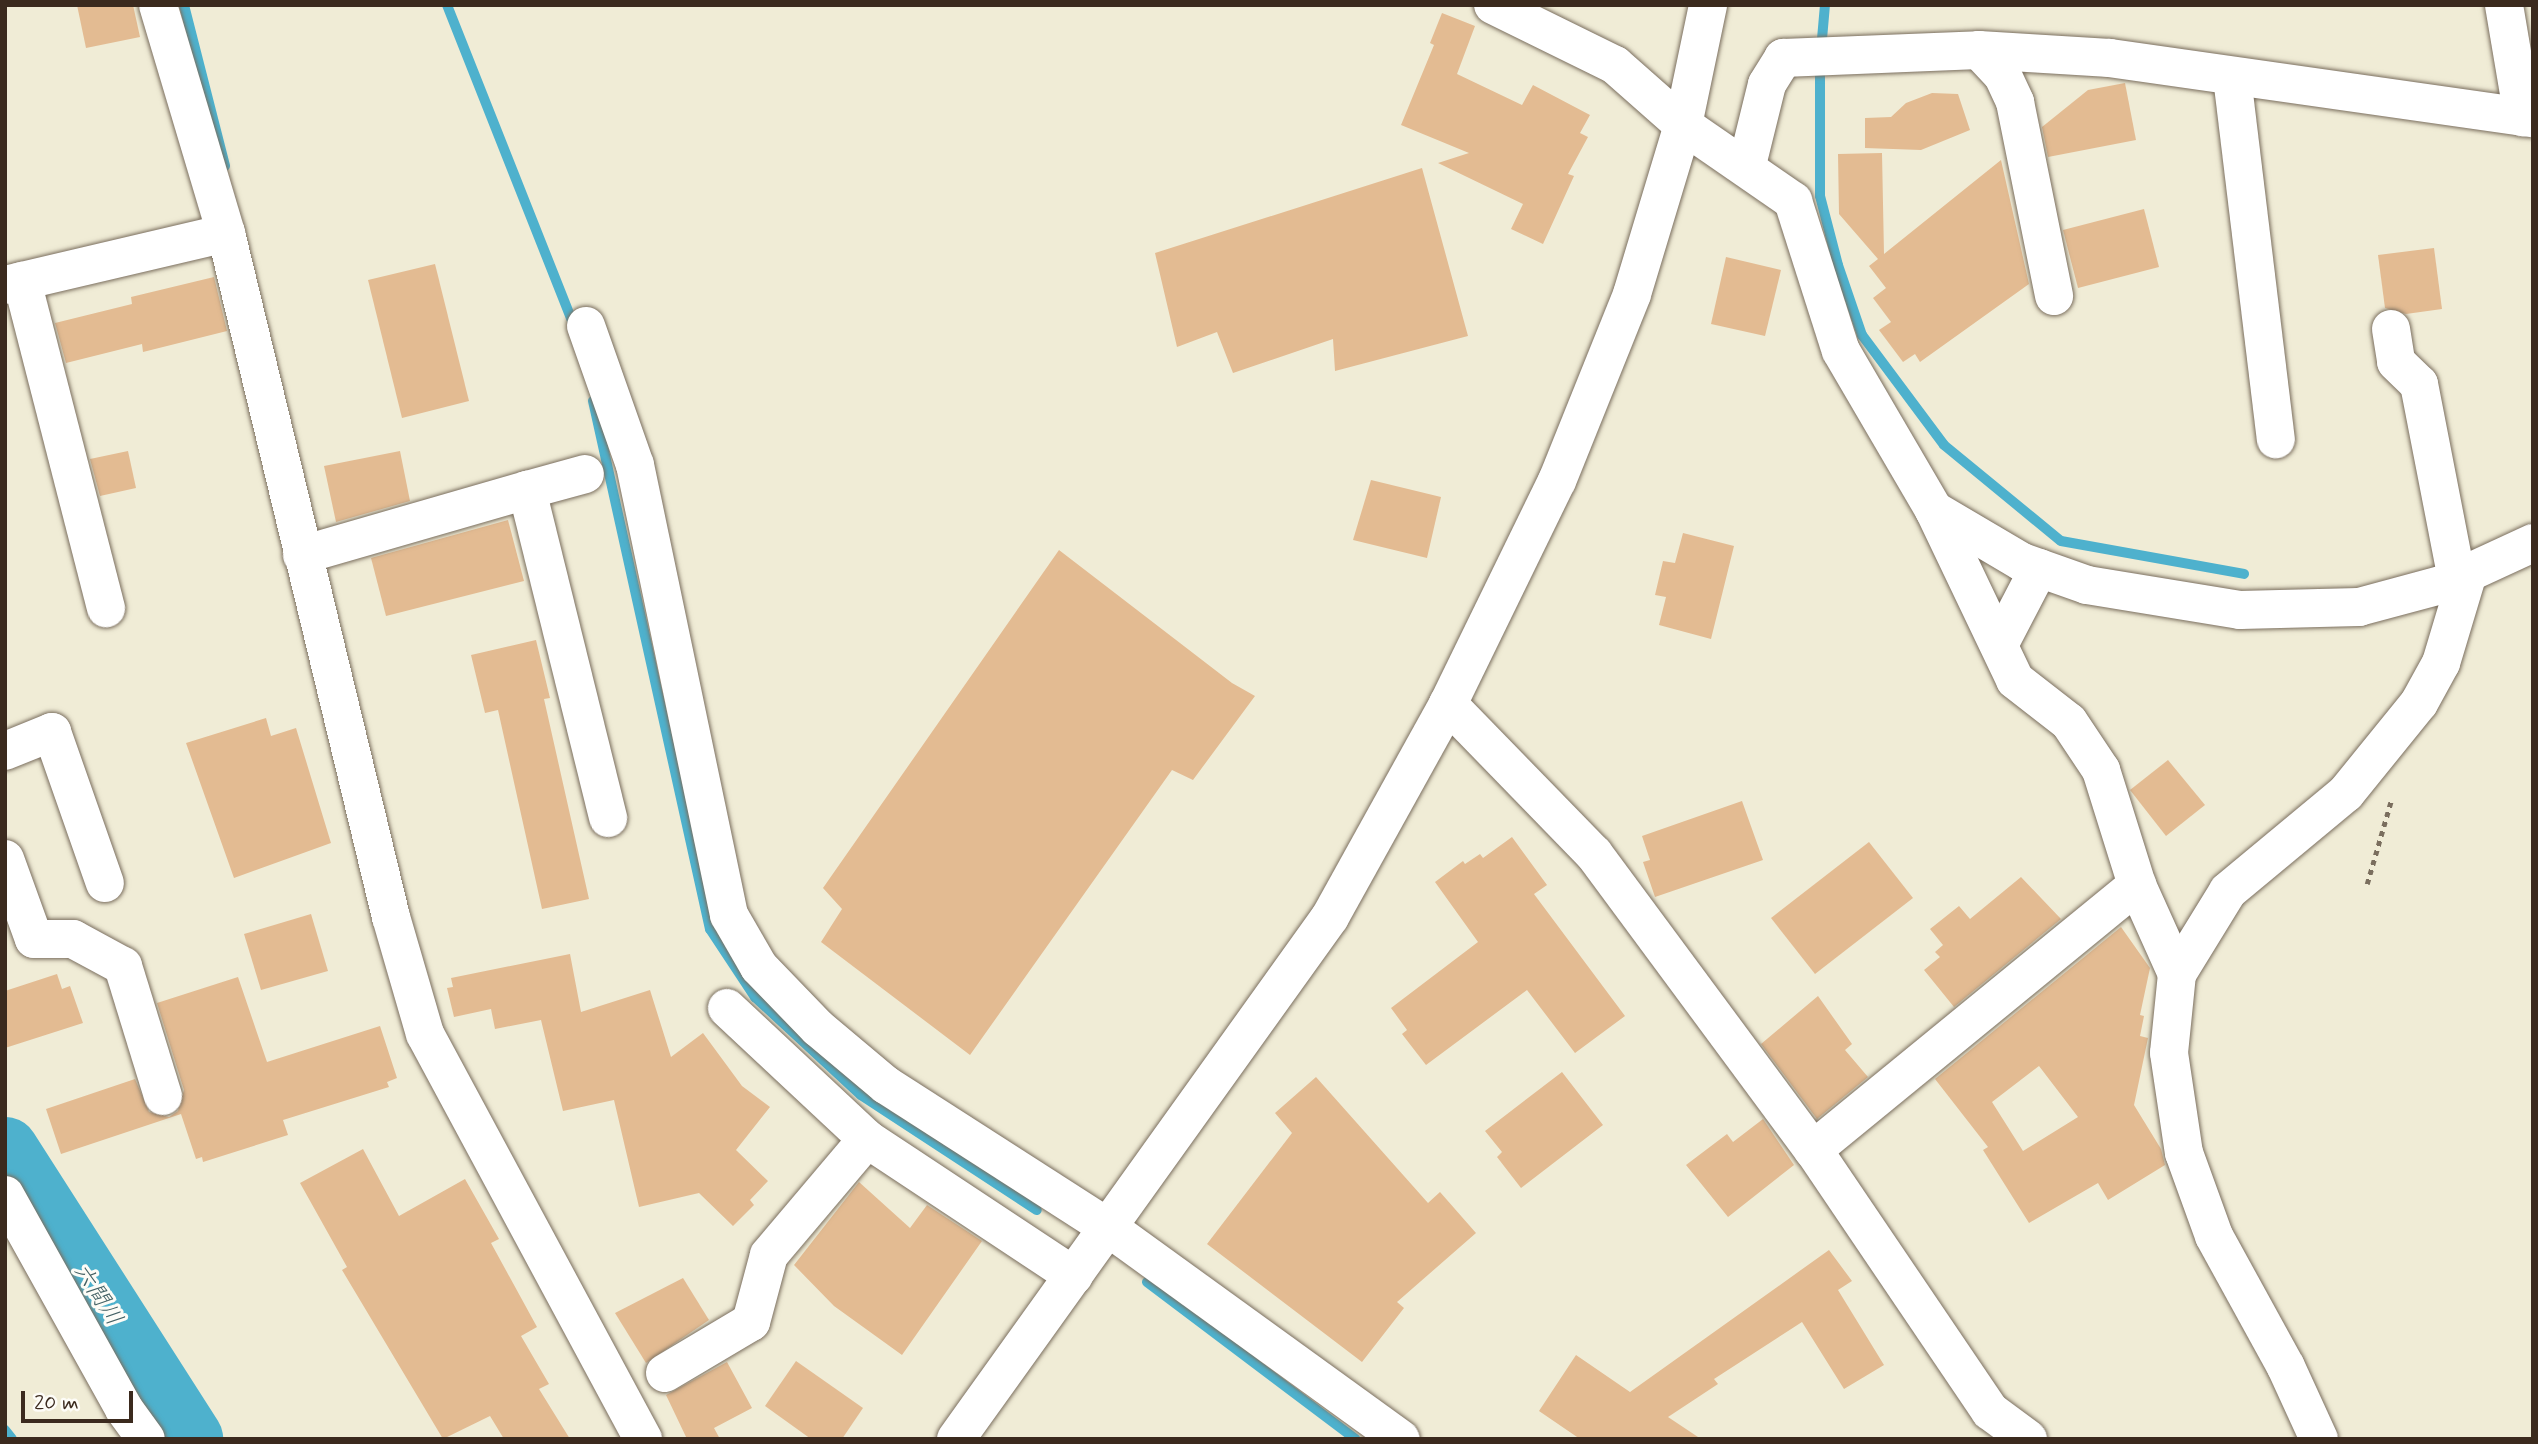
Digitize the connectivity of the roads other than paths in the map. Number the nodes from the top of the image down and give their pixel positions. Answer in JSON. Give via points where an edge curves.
{"nodes":[{"id":1,"x":158,"y":5,"type":"edge"},
{"id":2,"x":1493,"y":5,"type":"edge"},
{"id":3,"x":1708,"y":5,"type":"edge"},
{"id":4,"x":2504,"y":5,"type":"edge"},
{"id":5,"x":1979,"y":50,"type":"junction"},
{"id":6,"x":2232,"y":76,"type":"junction"},
{"id":7,"x":2528,"y":117,"type":"edge"},
{"id":8,"x":1683,"y":125,"type":"junction"},
{"id":9,"x":1747,"y":165,"type":"junction"},
{"id":10,"x":226,"y":233,"type":"junction"},
{"id":11,"x":14,"y":283,"type":"edge"},
{"id":12,"x":2054,"y":296,"type":"dead end"},
{"id":13,"x":586,"y":326,"type":"dead end"},
{"id":14,"x":2392,"y":329,"type":"dead end"},
{"id":15,"x":2276,"y":439,"type":"dead end"},
{"id":16,"x":585,"y":474,"type":"dead end"},
{"id":17,"x":527,"y":490,"type":"junction"},
{"id":18,"x":1934,"y":510,"type":"junction"},
{"id":19,"x":2533,"y":543,"type":"edge"},
{"id":20,"x":314,"y":551,"type":"junction"},
{"id":21,"x":2039,"y":568,"type":"junction"},
{"id":22,"x":2462,"y":576,"type":"junction"},
{"id":23,"x":106,"y":608,"type":"dead end"},
{"id":24,"x":1999,"y":645,"type":"junction"},
{"id":25,"x":1448,"y":704,"type":"junction"},
{"id":26,"x":5,"y":751,"type":"edge"},
{"id":27,"x":608,"y":818,"type":"dead end"},
{"id":28,"x":5,"y":859,"type":"edge"},
{"id":29,"x":105,"y":883,"type":"dead end"},
{"id":30,"x":2137,"y":885,"type":"junction"},
{"id":31,"x":2177,"y":974,"type":"junction"},
{"id":32,"x":727,"y":1008,"type":"dead end"},
{"id":33,"x":163,"y":1096,"type":"dead end"},
{"id":34,"x":867,"y":1139,"type":"junction"},
{"id":35,"x":1813,"y":1150,"type":"junction"},
{"id":36,"x":5,"y":1195,"type":"edge"},
{"id":37,"x":1109,"y":1228,"type":"junction"},
{"id":38,"x":1074,"y":1276,"type":"junction"},
{"id":39,"x":665,"y":1374,"type":"dead end"},
{"id":40,"x":146,"y":1439,"type":"edge"},
{"id":41,"x":643,"y":1439,"type":"edge"},
{"id":42,"x":956,"y":1439,"type":"edge"},
{"id":43,"x":1401,"y":1439,"type":"edge"},
{"id":44,"x":2028,"y":1439,"type":"edge"},
{"id":45,"x":2319,"y":1439,"type":"edge"}],
"edges":[{"from":1,"to":10,"type":"street"},
{"from":2,"to":8,"type":"street","via":[[1615,65]]},
{"from":3,"to":8,"type":"street"},
{"from":4,"to":7,"type":"street"},
{"from":5,"to":6,"type":"street","via":[[2110,58]]},
{"from":5,"to":9,"type":"street","via":[[1783,58],[1767,84]]},
{"from":5,"to":12,"type":"street","via":[[2003,76],[2015,102]]},
{"from":6,"to":7,"type":"street"},
{"from":6,"to":15,"type":"street"},
{"from":8,"to":9,"type":"street"},
{"from":8,"to":25,"type":"street","via":[[1632,294],[1558,481]]},
{"from":9,"to":18,"type":"street","via":[[1793,201],[1841,351]]},
{"from":10,"to":11,"type":"street"},
{"from":10,"to":20,"type":"street"},
{"from":11,"to":23,"type":"street"},
{"from":13,"to":37,"type":"street","via":[[635,465],[729,915],[759,967],[818,1028],[886,1085]]},
{"from":14,"to":22,"type":"street","via":[[2396,362],[2419,384]]},
{"from":16,"to":17,"type":"street"},
{"from":17,"to":20,"type":"street"},
{"from":17,"to":27,"type":"street"},
{"from":18,"to":21,"type":"street"},
{"from":18,"to":24,"type":"street"},
{"from":19,"to":22,"type":"street"},
{"from":20,"to":41,"type":"street","via":[[391,917],[425,1034]]},
{"from":21,"to":22,"type":"street","via":[[2087,585],[2241,610],[2359,607]]},
{"from":21,"to":24,"type":"street"},
{"from":22,"to":31,"type":"street","via":[[2441,663],[2419,703],[2346,793],[2228,891]]},
{"from":24,"to":30,"type":"street","via":[[2015,680],[2068,722],[2101,770]]},
{"from":25,"to":35,"type":"street","via":[[1594,854]]},
{"from":25,"to":37,"type":"street","via":[[1330,917]]},
{"from":26,"to":29,"type":"street","via":[[52,732]]},
{"from":28,"to":33,"type":"street","via":[[34,939],[73,939],[123,966]]},
{"from":30,"to":31,"type":"street"},
{"from":30,"to":35,"type":"street"},
{"from":31,"to":45,"type":"street","via":[[2169,1053],[2184,1153],[2214,1236],[2286,1367]]},
{"from":32,"to":34,"type":"street"},
{"from":34,"to":38,"type":"street"},
{"from":34,"to":39,"type":"street","via":[[769,1255],[751,1322]]},
{"from":35,"to":44,"type":"street","via":[[1990,1411]]},
{"from":36,"to":40,"type":"street"},
{"from":37,"to":38,"type":"street"},
{"from":37,"to":43,"type":"street"},
{"from":38,"to":42,"type":"street"}]}
